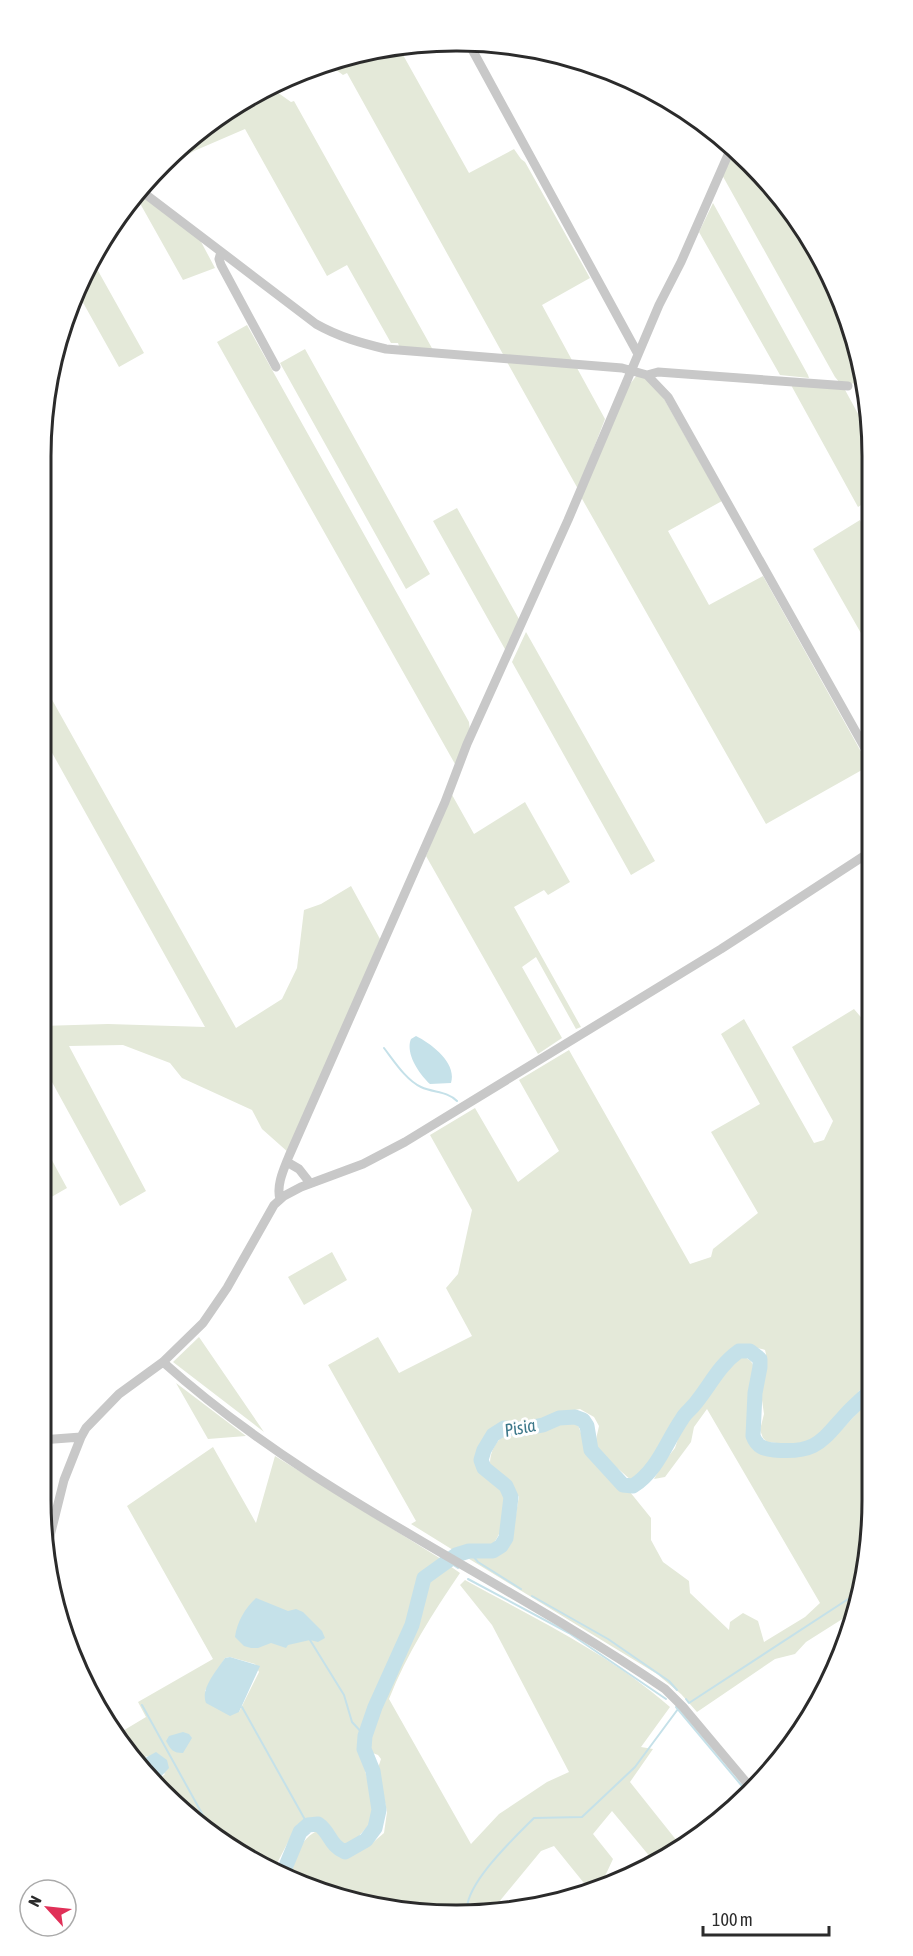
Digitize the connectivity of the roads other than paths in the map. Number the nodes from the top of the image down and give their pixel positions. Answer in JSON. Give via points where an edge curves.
{"nodes":[{"id":1,"x":473,"y":52,"type":"edge"},
{"id":2,"x":728,"y":155,"type":"edge"},
{"id":3,"x":145,"y":197,"type":"edge"},
{"id":4,"x":221,"y":252,"type":"junction"},
{"id":5,"x":638,"y":354,"type":"junction"},
{"id":6,"x":276,"y":367,"type":"dead end"},
{"id":7,"x":632,"y":369,"type":"junction"},
{"id":8,"x":647,"y":375,"type":"junction"},
{"id":9,"x":848,"y":386,"type":"dead end"},
{"id":10,"x":862,"y":743,"type":"edge"},
{"id":11,"x":862,"y":857,"type":"edge"},
{"id":12,"x":287,"y":1162,"type":"junction"},
{"id":13,"x":310,"y":1183,"type":"junction"},
{"id":14,"x":280,"y":1199,"type":"junction"},
{"id":15,"x":163,"y":1362,"type":"junction"},
{"id":16,"x":81,"y":1437,"type":"junction"},
{"id":17,"x":51,"y":1439,"type":"edge"},
{"id":18,"x":52,"y":1528,"type":"edge"},
{"id":19,"x":747,"y":1782,"type":"edge"}],
"edges":[{"from":1,"to":5,"type":"street"},
{"from":2,"to":5,"type":"street"},
{"from":3,"to":4,"type":"street"},
{"from":4,"to":6,"type":"street","via":[[221,265]]},
{"from":4,"to":7,"type":"street","via":[[316,324],[361,343],[386,349]]},
{"from":5,"to":7,"type":"street"},
{"from":7,"to":8,"type":"street"},
{"from":7,"to":12,"type":"street"},
{"from":8,"to":9,"type":"street","via":[[658,372]]},
{"from":8,"to":10,"type":"street","via":[[668,397]]},
{"from":11,"to":13,"type":"street","via":[[721,949],[405,1142],[363,1164]]},
{"from":12,"to":13,"type":"street"},
{"from":12,"to":14,"type":"street"},
{"from":13,"to":14,"type":"street"},
{"from":14,"to":15,"type":"street","via":[[220,1300],[193,1334]]},
{"from":15,"to":16,"type":"street","via":[[119,1394]]},
{"from":15,"to":19,"type":"street","via":[[300,1466],[665,1689]]},
{"from":16,"to":17,"type":"street"},
{"from":16,"to":18,"type":"street"}]}
